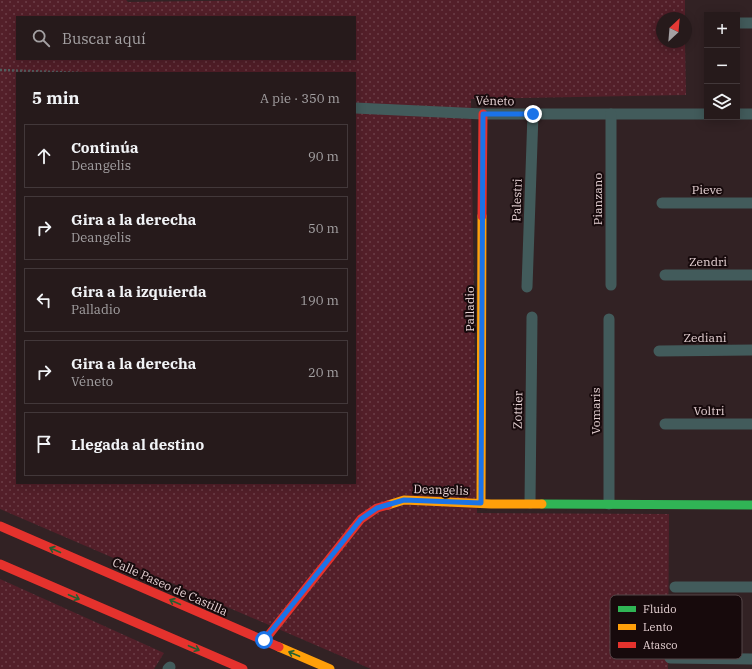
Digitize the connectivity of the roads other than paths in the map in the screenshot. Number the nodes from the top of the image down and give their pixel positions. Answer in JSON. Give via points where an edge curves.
{"nodes":[{"id":1,"x":740,"y":23,"type":"edge"},
{"id":2,"x":752,"y":23,"type":"edge"},
{"id":3,"x":356,"y":108,"type":"edge"},
{"id":4,"x":483,"y":114,"type":"junction"},
{"id":5,"x":533,"y":114,"type":"junction"},
{"id":6,"x":611,"y":114,"type":"junction"},
{"id":7,"x":704,"y":114,"type":"edge"},
{"id":8,"x":740,"y":114,"type":"edge"},
{"id":9,"x":752,"y":114,"type":"edge"},
{"id":10,"x":662,"y":203,"type":"dead end"},
{"id":11,"x":752,"y":203,"type":"edge"},
{"id":12,"x":665,"y":275,"type":"dead end"},
{"id":13,"x":752,"y":275,"type":"edge"},
{"id":14,"x":611,"y":285,"type":"dead end"},
{"id":15,"x":527,"y":287,"type":"dead end"},
{"id":16,"x":532,"y":317,"type":"dead end"},
{"id":17,"x":609,"y":319,"type":"dead end"},
{"id":18,"x":752,"y":350,"type":"edge"},
{"id":19,"x":659,"y":351,"type":"dead end"},
{"id":20,"x":665,"y":424,"type":"dead end"},
{"id":21,"x":752,"y":424,"type":"edge"},
{"id":22,"x":481,"y":503,"type":"junction"},
{"id":23,"x":530,"y":503,"type":"junction"},
{"id":24,"x":609,"y":504,"type":"junction"},
{"id":25,"x":752,"y":505,"type":"edge"},
{"id":26,"x":0,"y":526,"type":"edge"},
{"id":27,"x":0,"y":564,"type":"edge"},
{"id":28,"x":752,"y":587,"type":"edge"},
{"id":29,"x":675,"y":588,"type":"dead end"},
{"id":30,"x":264,"y":640,"type":"junction"},
{"id":31,"x":742,"y":659,"type":"edge"},
{"id":32,"x":752,"y":659,"type":"edge"},
{"id":33,"x":243,"y":669,"type":"edge"},
{"id":34,"x":330,"y":669,"type":"edge"}],
"edges":[{"from":1,"to":2,"type":"street"},
{"from":3,"to":4,"type":"street","name":"Véneto"},
{"from":4,"to":5,"type":"street","name":"Véneto"},
{"from":4,"to":22,"type":"street","name":"Palladio"},
{"from":5,"to":6,"type":"street","name":"Véneto"},
{"from":5,"to":15,"type":"street","name":"Palestri"},
{"from":6,"to":7,"type":"street","name":"Véneto"},
{"from":6,"to":14,"type":"street","name":"Pianzano"},
{"from":8,"to":9,"type":"street"},
{"from":10,"to":11,"type":"street","name":"Pieve"},
{"from":12,"to":13,"type":"street","name":"Zendri"},
{"from":16,"to":23,"type":"street","name":"Zottier"},
{"from":17,"to":24,"type":"street","name":"Vomaris"},
{"from":18,"to":19,"type":"street","name":"Zediani"},
{"from":20,"to":21,"type":"street","name":"Voltri"},
{"from":22,"to":23,"type":"street","name":"Deangelis"},
{"from":22,"to":30,"type":"street","name":"Deangelis","via":[[404,500],[377,508],[361,519]]},
{"from":23,"to":24,"type":"street","name":"Deangelis"},
{"from":24,"to":25,"type":"street","name":"Deangelis"},
{"from":30,"to":26,"type":"street","name":"Calle Paseo de Castilla","one_way":true},
{"from":27,"to":33,"type":"street","one_way":true},
{"from":28,"to":29,"type":"street"},
{"from":34,"to":30,"type":"street","name":"Calle Paseo de Castilla","one_way":true},
{"from":31,"to":32,"type":"street"}]}
